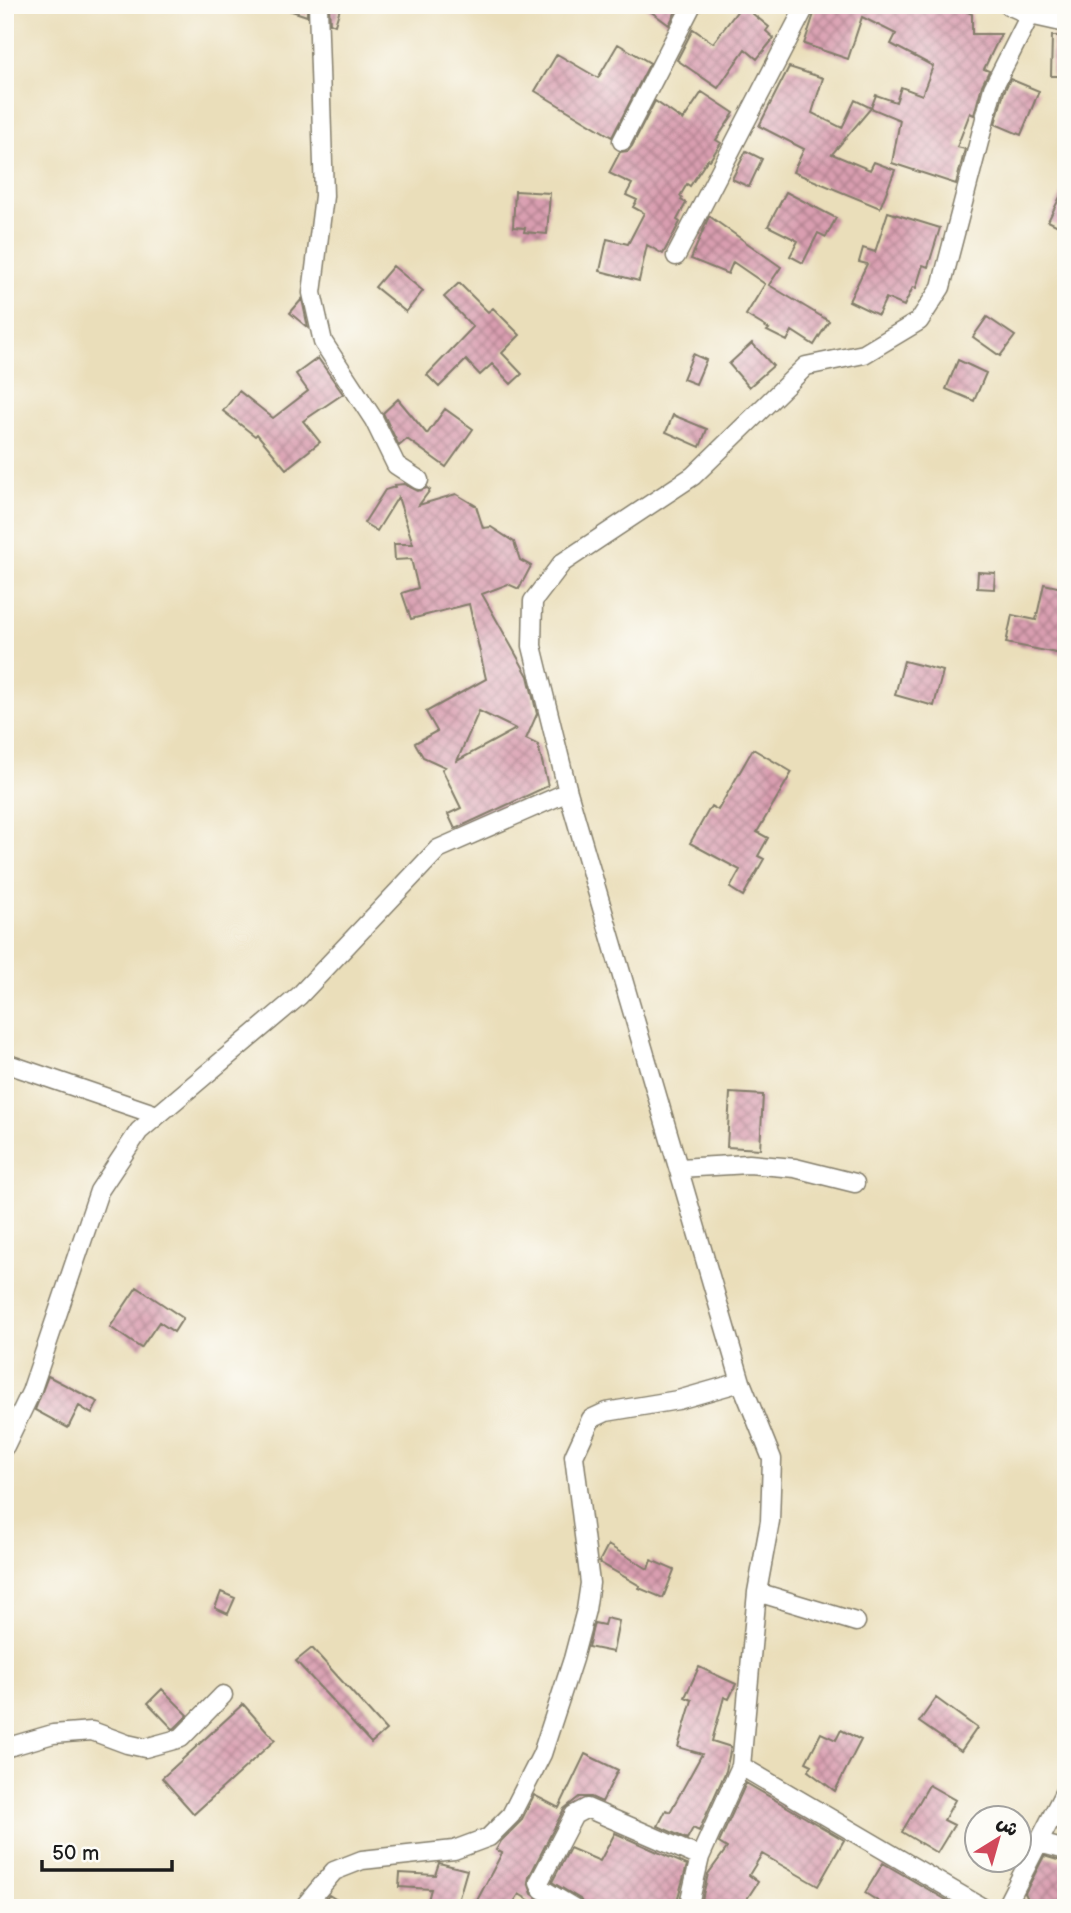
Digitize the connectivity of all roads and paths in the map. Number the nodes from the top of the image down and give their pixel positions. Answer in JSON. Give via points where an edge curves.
{"nodes":[{"id":1,"x":318,"y":5,"type":"edge"},
{"id":2,"x":692,"y":5,"type":"edge"},
{"id":3,"x":806,"y":5,"type":"edge"},
{"id":4,"x":1008,"y":5,"type":"edge"},
{"id":5,"x":1031,"y":10,"type":"edge"},
{"id":6,"x":1066,"y":23,"type":"edge"},
{"id":7,"x":622,"y":141,"type":"dead end"},
{"id":8,"x":676,"y":256,"type":"dead end"},
{"id":9,"x":419,"y":480,"type":"dead end"},
{"id":10,"x":568,"y":792,"type":"junction"},
{"id":11,"x":5,"y":1063,"type":"edge"},
{"id":12,"x":157,"y":1115,"type":"junction"},
{"id":13,"x":679,"y":1168,"type":"junction"},
{"id":14,"x":855,"y":1183,"type":"dead end"},
{"id":15,"x":741,"y":1382,"type":"junction"},
{"id":16,"x":5,"y":1446,"type":"edge"},
{"id":17,"x":757,"y":1592,"type":"junction"},
{"id":18,"x":856,"y":1622,"type":"dead end"},
{"id":19,"x":223,"y":1695,"type":"dead end"},
{"id":20,"x":5,"y":1748,"type":"edge"},
{"id":21,"x":741,"y":1766,"type":"junction"},
{"id":22,"x":1066,"y":1789,"type":"edge"},
{"id":23,"x":1039,"y":1843,"type":"junction"},
{"id":24,"x":1066,"y":1850,"type":"edge"},
{"id":25,"x":700,"y":1857,"type":"junction"},
{"id":26,"x":303,"y":1908,"type":"edge"},
{"id":27,"x":573,"y":1908,"type":"edge"},
{"id":28,"x":688,"y":1908,"type":"edge"},
{"id":29,"x":983,"y":1908,"type":"edge"},
{"id":30,"x":1005,"y":1908,"type":"edge"}],
"edges":[{"from":1,"to":9,"type":"street","via":[[324,196],[312,293],[323,342],[374,420],[396,465]]},
{"from":2,"to":7,"type":"street"},
{"from":3,"to":8,"type":"street"},
{"from":4,"to":5,"type":"street"},
{"from":5,"to":6,"type":"street"},
{"from":5,"to":10,"type":"street","via":[[993,88],[941,287],[919,321],[863,354],[806,366],[692,476],[562,563],[533,601],[532,646]]},
{"from":10,"to":12,"type":"street","via":[[438,849],[299,996]]},
{"from":10,"to":13,"type":"street"},
{"from":11,"to":12,"type":"street"},
{"from":12,"to":16,"type":"street","via":[[139,1131],[99,1191],[31,1392]]},
{"from":13,"to":14,"type":"street","via":[[760,1165],[795,1168]]},
{"from":13,"to":15,"type":"street"},
{"from":15,"to":17,"type":"street","via":[[772,1459],[770,1521]]},
{"from":15,"to":26,"type":"street","via":[[591,1419],[574,1456],[590,1583],[586,1610],[542,1754],[511,1815],[489,1836],[454,1850],[362,1860],[334,1871]]},
{"from":17,"to":18,"type":"street"},
{"from":17,"to":21,"type":"street"},
{"from":19,"to":20,"type":"street","via":[[181,1738],[145,1748],[92,1731],[52,1734]]},
{"from":21,"to":25,"type":"street"},
{"from":21,"to":29,"type":"street"},
{"from":22,"to":23,"type":"street"},
{"from":23,"to":24,"type":"street"},
{"from":23,"to":30,"type":"street"},
{"from":25,"to":27,"type":"street","via":[[581,1809],[539,1882],[542,1889]]},
{"from":25,"to":28,"type":"street"}]}
